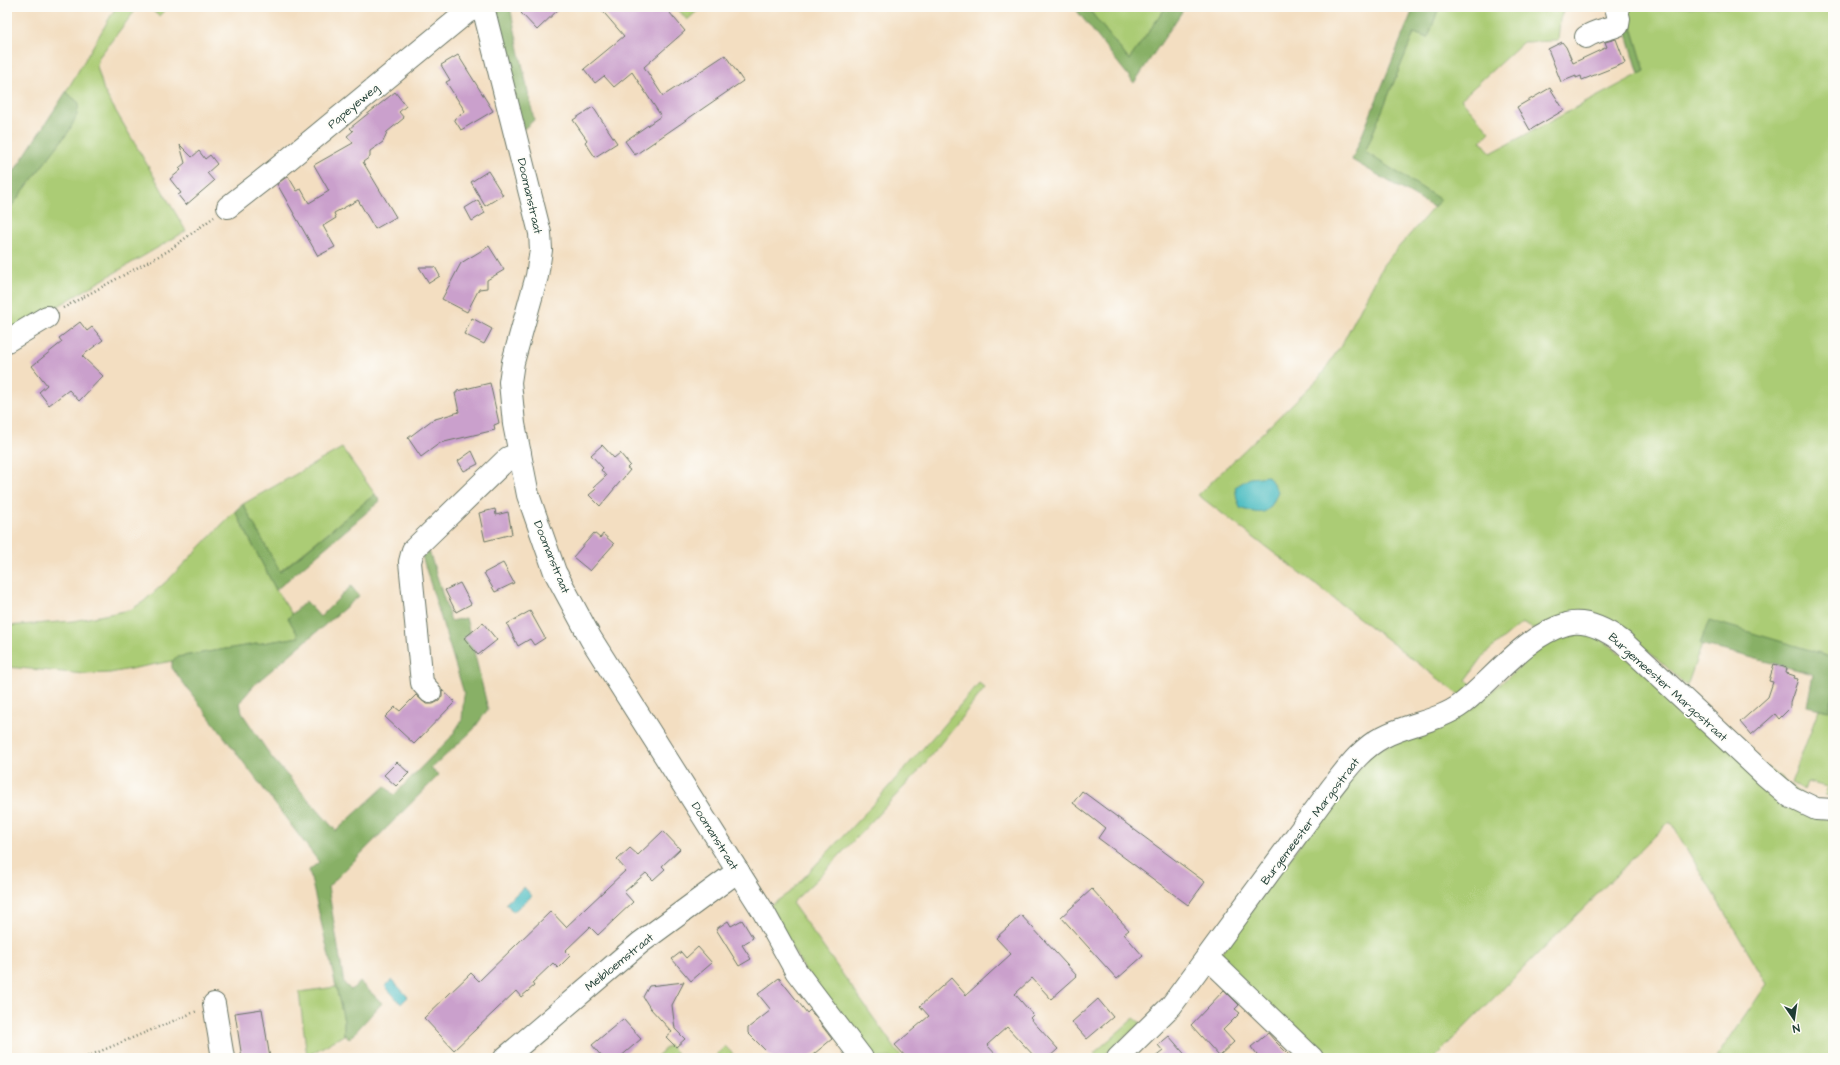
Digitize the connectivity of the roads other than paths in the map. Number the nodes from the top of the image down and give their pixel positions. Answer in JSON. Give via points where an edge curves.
{"nodes":[{"id":1,"x":479,"y":7,"type":"edge"},
{"id":2,"x":483,"y":7,"type":"edge"},
{"id":3,"x":1616,"y":7,"type":"edge"},
{"id":4,"x":1586,"y":37,"type":"dead end"},
{"id":5,"x":228,"y":207,"type":"road end"},
{"id":6,"x":47,"y":317,"type":"road end"},
{"id":7,"x":7,"y":341,"type":"edge"},
{"id":8,"x":520,"y":453,"type":"junction"},
{"id":9,"x":430,"y":692,"type":"dead end"},
{"id":10,"x":1833,"y":810,"type":"edge"},
{"id":11,"x":738,"y":872,"type":"junction"},
{"id":12,"x":1208,"y":958,"type":"junction"},
{"id":13,"x":214,"y":1004,"type":"road end"},
{"id":14,"x":1123,"y":1056,"type":"edge"},
{"id":15,"x":223,"y":1058,"type":"edge"},
{"id":16,"x":506,"y":1058,"type":"edge"},
{"id":17,"x":862,"y":1058,"type":"edge"},
{"id":18,"x":1312,"y":1058,"type":"edge"}],
"edges":[{"from":1,"to":5,"type":"street","name":"Papeyeweg","via":[[467,12]]},
{"from":2,"to":8,"type":"street","name":"Doomanstraat","via":[[541,250],[537,276],[512,362],[510,382]]},
{"from":3,"to":4,"type":"street","via":[[1618,25]]},
{"from":6,"to":7,"type":"street"},
{"from":8,"to":9,"type":"street","via":[[508,458],[413,550],[410,562],[421,675],[422,683]]},
{"from":8,"to":11,"type":"street","name":"Doomanstraat","via":[[528,495],[555,572],[570,603]]},
{"from":10,"to":12,"type":"street","name":"Burgemeester Margostraat","via":[[1816,809],[1791,797],[1623,642],[1606,630],[1586,624],[1569,623],[1547,631],[1532,641],[1460,705],[1384,737],[1367,747],[1330,790]]},
{"from":11,"to":16,"type":"street","name":"Meibloemstraat","via":[[640,943]]},
{"from":11,"to":17,"type":"street","name":"Doomanstraat","via":[[796,971]]},
{"from":12,"to":14,"type":"street","name":"Burgemeester Margostraat","via":[[1172,1006]]},
{"from":12,"to":18,"type":"street"},
{"from":13,"to":15,"type":"street"}]}
